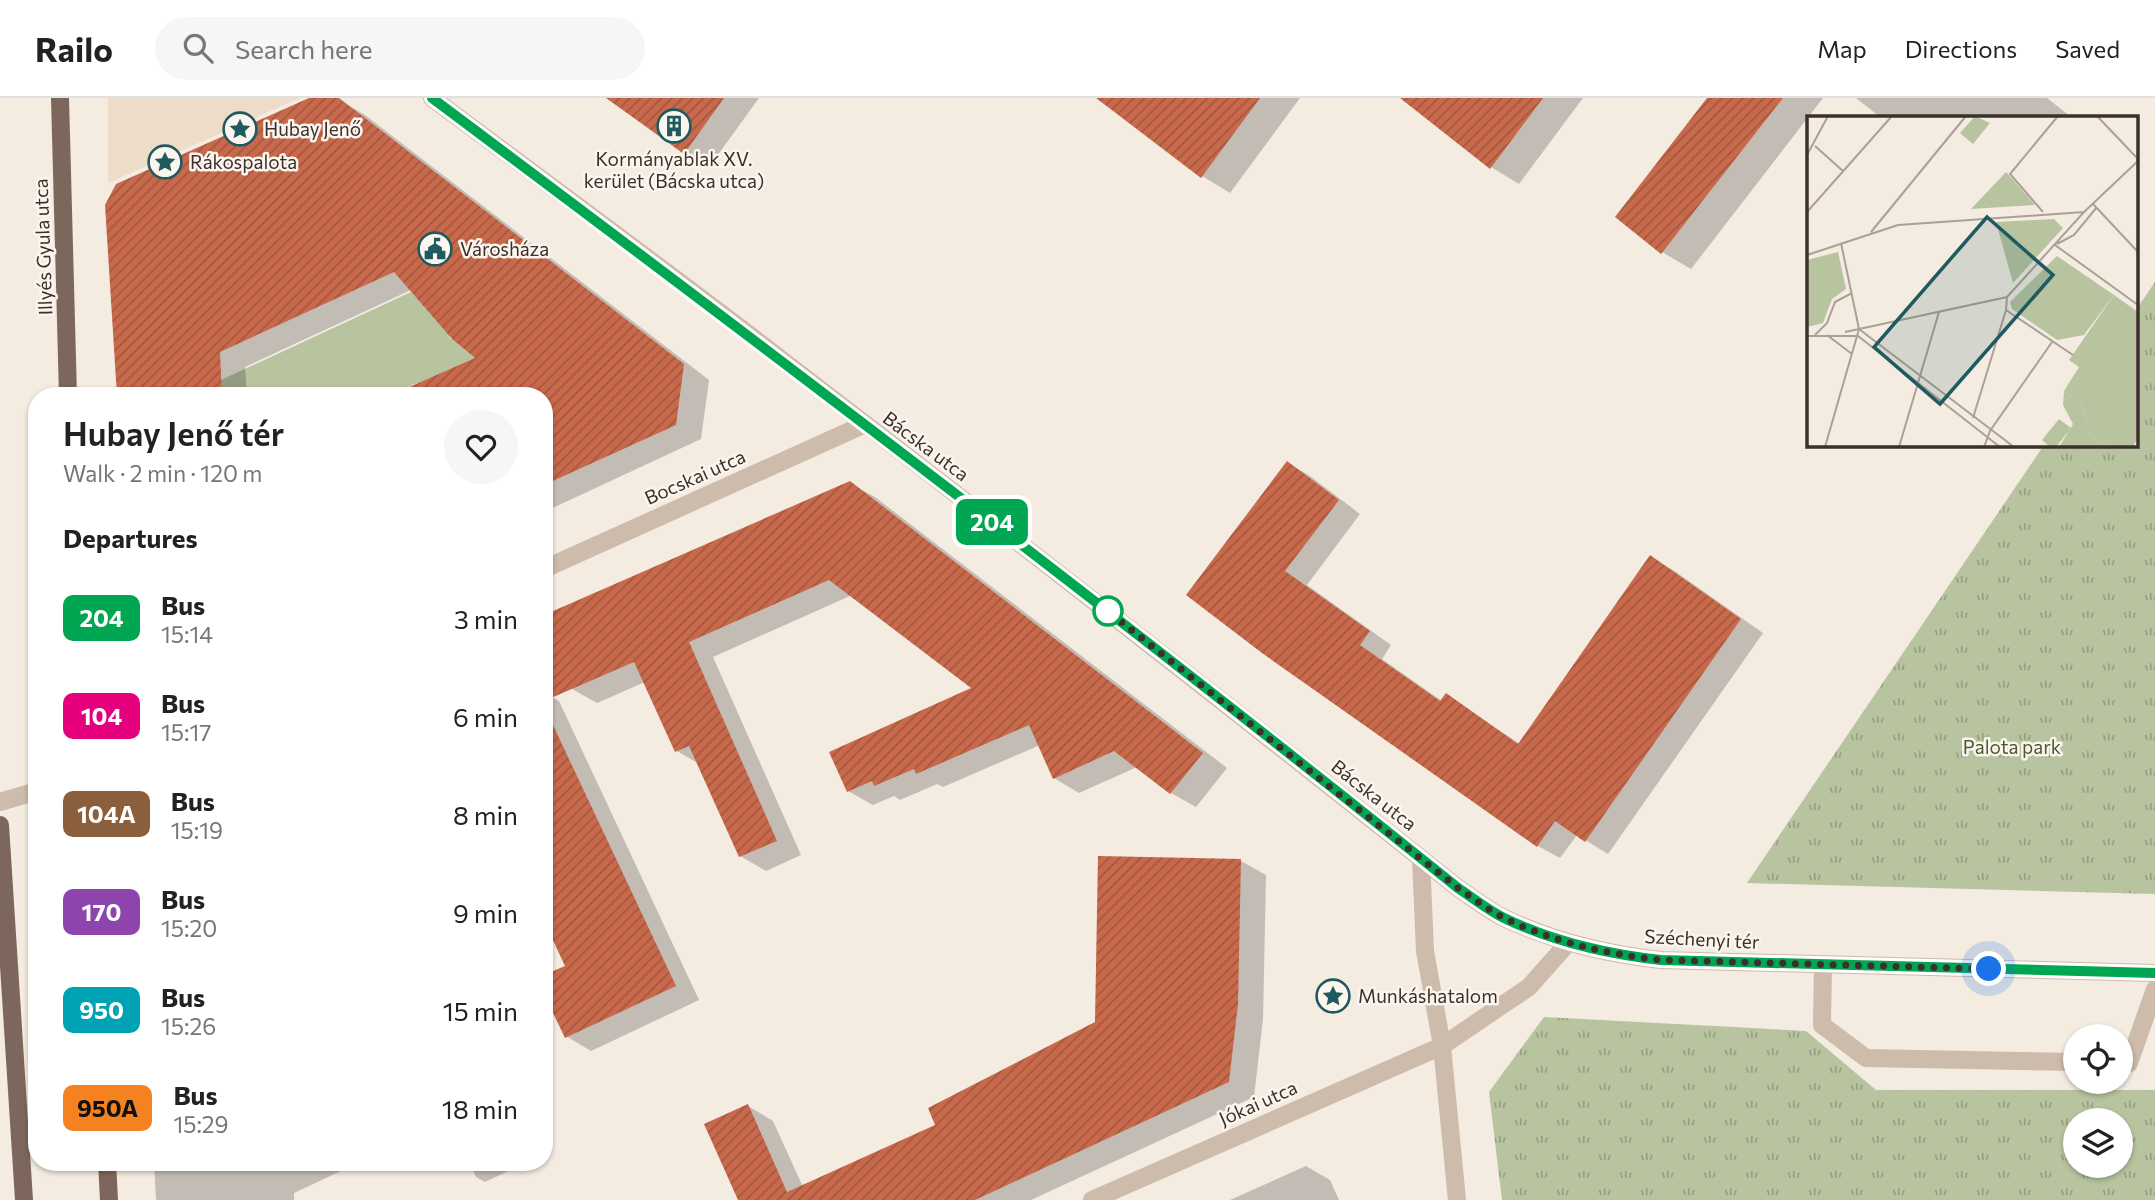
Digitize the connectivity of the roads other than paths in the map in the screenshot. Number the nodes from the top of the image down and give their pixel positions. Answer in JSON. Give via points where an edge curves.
{"nodes":[{"id":1,"x":60,"y":98,"type":"edge"},
{"id":2,"x":432,"y":98,"type":"edge"},
{"id":3,"x":68,"y":387,"type":"edge"},
{"id":4,"x":863,"y":425,"type":"junction"},
{"id":5,"x":553,"y":565,"type":"edge"},
{"id":6,"x":28,"y":794,"type":"edge"},
{"id":7,"x":0,"y":802,"type":"edge"},
{"id":8,"x":0,"y":825,"type":"edge"},
{"id":9,"x":1421,"y":859,"type":"junction"},
{"id":10,"x":1568,"y":943,"type":"junction"},
{"id":11,"x":1823,"y":964,"type":"junction"},
{"id":12,"x":2155,"y":973,"type":"edge"},
{"id":13,"x":2155,"y":989,"type":"edge"},
{"id":14,"x":1442,"y":1046,"type":"junction"},
{"id":15,"x":2133,"y":1052,"type":"edge"},
{"id":16,"x":2063,"y":1062,"type":"edge"},
{"id":17,"x":107,"y":1171,"type":"edge"},
{"id":18,"x":24,"y":1200,"type":"edge"},
{"id":19,"x":109,"y":1200,"type":"edge"},
{"id":20,"x":1092,"y":1200,"type":"edge"},
{"id":21,"x":1457,"y":1200,"type":"edge"}],
"edges":[{"from":1,"to":3,"type":"main road","name":"Illyés Gyula utca"},
{"from":2,"to":4,"type":"street","name":"Bácska utca"},
{"from":4,"to":5,"type":"street","name":"Bocskai utca"},
{"from":4,"to":9,"type":"street","name":"Bácska utca","via":[[1068,580]]},
{"from":6,"to":7,"type":"street"},
{"from":8,"to":18,"type":"main road"},
{"from":9,"to":10,"type":"street","name":"Bácska utca","via":[[1503,917]]},
{"from":9,"to":14,"type":"street","via":[[1425,951]]},
{"from":10,"to":11,"type":"street","name":"Széchenyi tér","via":[[1661,960]]},
{"from":10,"to":14,"type":"street","via":[[1529,987]]},
{"from":11,"to":12,"type":"street","name":"Széchenyi tér"},
{"from":11,"to":16,"type":"street","via":[[1822,1025],[1866,1058]]},
{"from":13,"to":15,"type":"street"},
{"from":14,"to":20,"type":"street","name":"Jókai utca"},
{"from":14,"to":21,"type":"street"},
{"from":17,"to":19,"type":"main road"}]}
